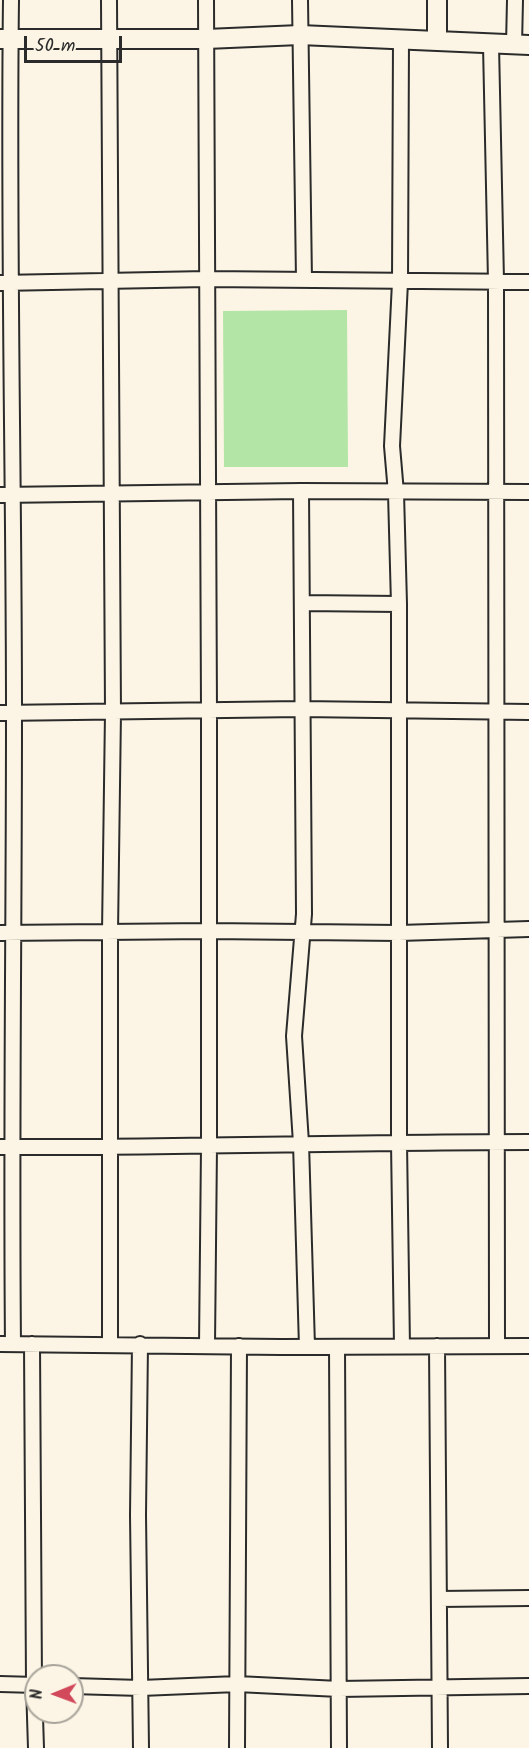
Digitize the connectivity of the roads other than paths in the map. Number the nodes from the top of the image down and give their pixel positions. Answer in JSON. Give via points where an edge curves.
{"nodes":[{"id":1,"x":11,"y":0,"type":"edge"},
{"id":2,"x":109,"y":0,"type":"edge"},
{"id":3,"x":206,"y":0,"type":"edge"},
{"id":4,"x":300,"y":0,"type":"edge"},
{"id":5,"x":436,"y":0,"type":"edge"},
{"id":6,"x":515,"y":0,"type":"edge"},
{"id":7,"x":300,"y":35,"type":"junction"},
{"id":8,"x":401,"y":38,"type":"junction"},
{"id":9,"x":5,"y":39,"type":"edge"},
{"id":10,"x":109,"y":39,"type":"junction"},
{"id":11,"x":206,"y":39,"type":"junction"},
{"id":12,"x":437,"y":40,"type":"junction"},
{"id":13,"x":491,"y":45,"type":"junction"},
{"id":14,"x":522,"y":45,"type":"edge"},
{"id":15,"x":207,"y":279,"type":"junction"},
{"id":16,"x":304,"y":280,"type":"junction"},
{"id":17,"x":111,"y":281,"type":"junction"},
{"id":18,"x":496,"y":281,"type":"junction"},
{"id":19,"x":400,"y":282,"type":"junction"},
{"id":20,"x":529,"y":282,"type":"edge"},
{"id":21,"x":5,"y":283,"type":"edge"},
{"id":22,"x":301,"y":491,"type":"junction"},
{"id":23,"x":529,"y":492,"type":"edge"},
{"id":24,"x":396,"y":493,"type":"junction"},
{"id":25,"x":495,"y":493,"type":"junction"},
{"id":26,"x":207,"y":494,"type":"junction"},
{"id":27,"x":6,"y":495,"type":"edge"},
{"id":28,"x":112,"y":495,"type":"junction"},
{"id":29,"x":302,"y":603,"type":"junction"},
{"id":30,"x":399,"y":604,"type":"junction"},
{"id":31,"x":302,"y":709,"type":"junction"},
{"id":32,"x":400,"y":710,"type":"junction"},
{"id":33,"x":209,"y":711,"type":"junction"},
{"id":34,"x":496,"y":711,"type":"junction"},
{"id":35,"x":113,"y":712,"type":"junction"},
{"id":36,"x":529,"y":712,"type":"edge"},
{"id":37,"x":7,"y":713,"type":"edge"},
{"id":38,"x":496,"y":929,"type":"junction"},
{"id":39,"x":529,"y":929,"type":"edge"},
{"id":40,"x":208,"y":931,"type":"junction"},
{"id":41,"x":110,"y":932,"type":"junction"},
{"id":42,"x":7,"y":933,"type":"edge"},
{"id":43,"x":303,"y":933,"type":"junction"},
{"id":44,"x":399,"y":933,"type":"junction"},
{"id":45,"x":498,"y":1142,"type":"junction"},
{"id":46,"x":529,"y":1142,"type":"edge"},
{"id":47,"x":301,"y":1143,"type":"junction"},
{"id":48,"x":399,"y":1143,"type":"junction"},
{"id":49,"x":209,"y":1146,"type":"junction"},
{"id":50,"x":6,"y":1147,"type":"edge"},
{"id":51,"x":110,"y":1148,"type":"junction"},
{"id":52,"x":7,"y":1344,"type":"edge"},
{"id":53,"x":32,"y":1344,"type":"junction"},
{"id":54,"x":110,"y":1344,"type":"junction"},
{"id":55,"x":140,"y":1344,"type":"junction"},
{"id":56,"x":207,"y":1346,"type":"junction"},
{"id":57,"x":239,"y":1346,"type":"junction"},
{"id":58,"x":402,"y":1346,"type":"junction"},
{"id":59,"x":437,"y":1346,"type":"junction"},
{"id":60,"x":496,"y":1346,"type":"junction"},
{"id":61,"x":529,"y":1346,"type":"edge"},
{"id":62,"x":307,"y":1347,"type":"junction"},
{"id":63,"x":338,"y":1347,"type":"junction"},
{"id":64,"x":529,"y":1598,"type":"edge"},
{"id":65,"x":439,"y":1599,"type":"junction"},
{"id":66,"x":35,"y":1664,"type":"edge"},
{"id":67,"x":0,"y":1684,"type":"edge"},
{"id":68,"x":237,"y":1684,"type":"junction"},
{"id":69,"x":24,"y":1685,"type":"edge"},
{"id":70,"x":84,"y":1686,"type":"edge"},
{"id":71,"x":529,"y":1686,"type":"edge"},
{"id":72,"x":141,"y":1688,"type":"junction"},
{"id":73,"x":439,"y":1688,"type":"junction"},
{"id":74,"x":339,"y":1689,"type":"junction"},
{"id":75,"x":36,"y":1724,"type":"edge"},
{"id":76,"x":36,"y":1748,"type":"edge"},
{"id":77,"x":141,"y":1748,"type":"edge"},
{"id":78,"x":237,"y":1748,"type":"edge"},
{"id":79,"x":339,"y":1748,"type":"edge"},
{"id":80,"x":440,"y":1748,"type":"edge"}],
"edges":[{"from":1,"to":9,"type":"street"},
{"from":2,"to":10,"type":"street"},
{"from":3,"to":11,"type":"street"},
{"from":4,"to":7,"type":"street"},
{"from":5,"to":12,"type":"street"},
{"from":6,"to":14,"type":"street"},
{"from":7,"to":8,"type":"street"},
{"from":7,"to":11,"type":"street"},
{"from":7,"to":16,"type":"street"},
{"from":8,"to":12,"type":"street"},
{"from":8,"to":19,"type":"street"},
{"from":9,"to":10,"type":"street"},
{"from":9,"to":21,"type":"street"},
{"from":10,"to":11,"type":"street"},
{"from":10,"to":17,"type":"street"},
{"from":11,"to":15,"type":"street"},
{"from":12,"to":13,"type":"street"},
{"from":13,"to":14,"type":"street"},
{"from":13,"to":18,"type":"street"},
{"from":15,"to":16,"type":"street"},
{"from":15,"to":17,"type":"street"},
{"from":15,"to":26,"type":"street"},
{"from":16,"to":19,"type":"street"},
{"from":17,"to":21,"type":"street"},
{"from":17,"to":28,"type":"street"},
{"from":18,"to":19,"type":"street"},
{"from":18,"to":20,"type":"street"},
{"from":18,"to":25,"type":"street"},
{"from":19,"to":24,"type":"street","via":[[392,446]]},
{"from":21,"to":27,"type":"street"},
{"from":22,"to":24,"type":"street"},
{"from":22,"to":26,"type":"street"},
{"from":22,"to":29,"type":"street"},
{"from":23,"to":25,"type":"street"},
{"from":24,"to":25,"type":"street"},
{"from":24,"to":30,"type":"street"},
{"from":25,"to":34,"type":"street"},
{"from":26,"to":28,"type":"street"},
{"from":26,"to":33,"type":"street"},
{"from":27,"to":28,"type":"street"},
{"from":27,"to":37,"type":"street"},
{"from":28,"to":35,"type":"street"},
{"from":29,"to":30,"type":"street"},
{"from":29,"to":31,"type":"street"},
{"from":30,"to":32,"type":"street"},
{"from":31,"to":32,"type":"street"},
{"from":31,"to":33,"type":"street"},
{"from":31,"to":43,"type":"street"},
{"from":32,"to":34,"type":"street"},
{"from":32,"to":44,"type":"street"},
{"from":33,"to":35,"type":"street"},
{"from":33,"to":40,"type":"street"},
{"from":34,"to":36,"type":"street"},
{"from":34,"to":38,"type":"street"},
{"from":35,"to":37,"type":"street"},
{"from":35,"to":41,"type":"street"},
{"from":37,"to":42,"type":"street"},
{"from":38,"to":39,"type":"street"},
{"from":38,"to":44,"type":"street"},
{"from":38,"to":45,"type":"street"},
{"from":40,"to":41,"type":"street"},
{"from":40,"to":43,"type":"street"},
{"from":40,"to":49,"type":"street"},
{"from":41,"to":42,"type":"street"},
{"from":41,"to":51,"type":"street"},
{"from":42,"to":50,"type":"street"},
{"from":43,"to":44,"type":"street"},
{"from":43,"to":47,"type":"street","via":[[294,1036]]},
{"from":44,"to":48,"type":"street"},
{"from":45,"to":46,"type":"street"},
{"from":45,"to":48,"type":"street"},
{"from":45,"to":60,"type":"street"},
{"from":47,"to":48,"type":"street"},
{"from":47,"to":49,"type":"street"},
{"from":47,"to":62,"type":"street"},
{"from":48,"to":58,"type":"street"},
{"from":49,"to":51,"type":"street"},
{"from":49,"to":56,"type":"street"},
{"from":50,"to":51,"type":"street"},
{"from":50,"to":52,"type":"street"},
{"from":51,"to":54,"type":"street"},
{"from":52,"to":53,"type":"street"},
{"from":53,"to":54,"type":"street"},
{"from":53,"to":66,"type":"street"},
{"from":54,"to":55,"type":"street"},
{"from":55,"to":56,"type":"street"},
{"from":55,"to":72,"type":"street"},
{"from":56,"to":57,"type":"street"},
{"from":57,"to":62,"type":"street"},
{"from":57,"to":68,"type":"street"},
{"from":58,"to":59,"type":"street"},
{"from":58,"to":63,"type":"street"},
{"from":59,"to":60,"type":"street"},
{"from":59,"to":65,"type":"street"},
{"from":60,"to":61,"type":"street"},
{"from":62,"to":63,"type":"street"},
{"from":63,"to":74,"type":"street"},
{"from":64,"to":65,"type":"street"},
{"from":65,"to":73,"type":"street"},
{"from":67,"to":69,"type":"street"},
{"from":68,"to":72,"type":"street"},
{"from":68,"to":74,"type":"street"},
{"from":68,"to":78,"type":"street"},
{"from":70,"to":72,"type":"street"},
{"from":71,"to":73,"type":"street"},
{"from":72,"to":77,"type":"street"},
{"from":73,"to":74,"type":"street"},
{"from":73,"to":80,"type":"street"},
{"from":74,"to":79,"type":"street"},
{"from":75,"to":76,"type":"street"}]}
